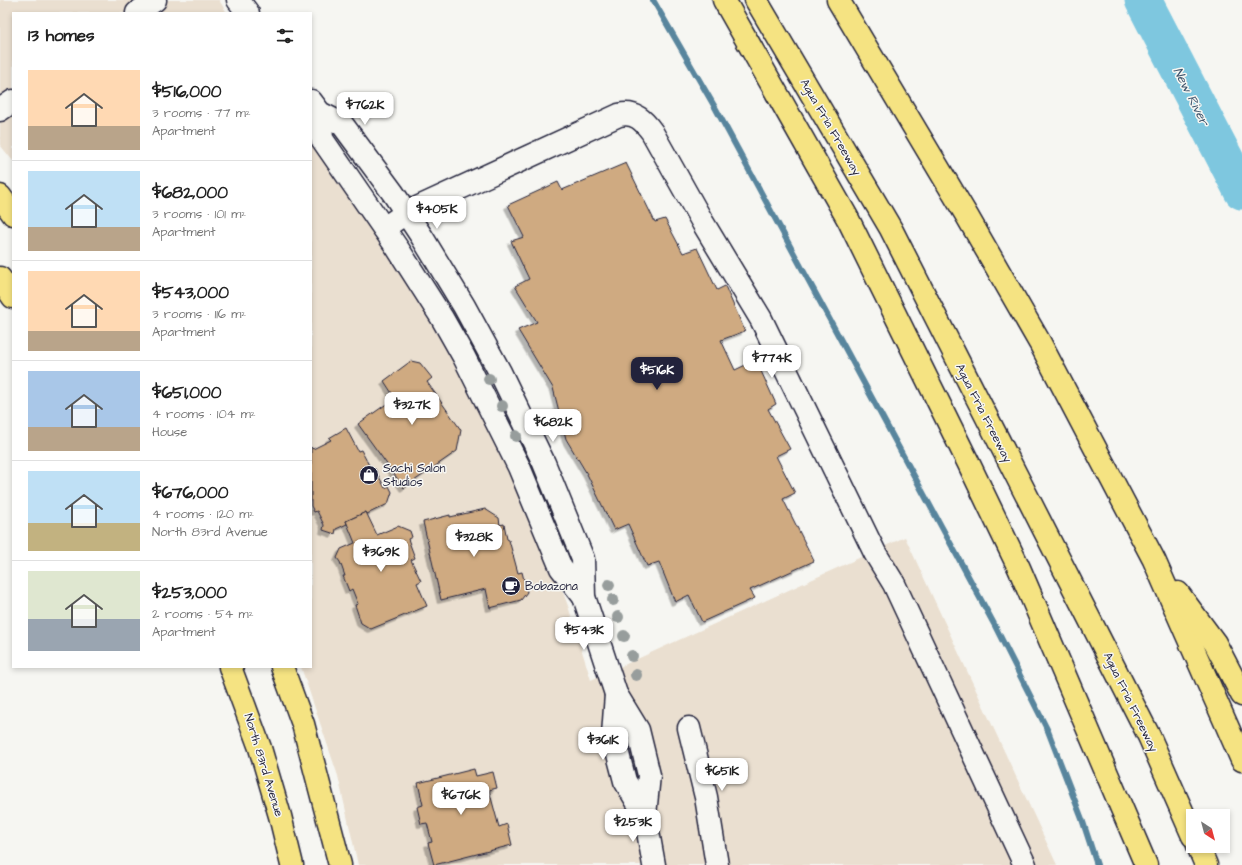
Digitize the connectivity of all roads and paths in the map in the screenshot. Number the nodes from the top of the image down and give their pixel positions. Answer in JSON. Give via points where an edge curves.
{"nodes":[{"id":1,"x":154,"y":0,"type":"edge"},
{"id":2,"x":238,"y":0,"type":"edge"},
{"id":3,"x":724,"y":0,"type":"edge"},
{"id":4,"x":756,"y":0,"type":"edge"},
{"id":5,"x":838,"y":0,"type":"edge"},
{"id":6,"x":138,"y":12,"type":"edge"},
{"id":7,"x":247,"y":12,"type":"edge"},
{"id":8,"x":12,"y":102,"type":"edge"},
{"id":9,"x":315,"y":108,"type":"edge"},
{"id":10,"x":0,"y":110,"type":"edge"},
{"id":11,"x":0,"y":196,"type":"edge"},
{"id":12,"x":12,"y":213,"type":"edge"},
{"id":13,"x":406,"y":213,"type":"junction"},
{"id":14,"x":384,"y":228,"type":"junction"},
{"id":15,"x":0,"y":278,"type":"edge"},
{"id":16,"x":12,"y":296,"type":"edge"},
{"id":17,"x":1154,"y":560,"type":"junction"},
{"id":18,"x":584,"y":597,"type":"junction"},
{"id":19,"x":230,"y":668,"type":"edge"},
{"id":20,"x":282,"y":668,"type":"edge"},
{"id":21,"x":1242,"y":695,"type":"edge"},
{"id":22,"x":689,"y":728,"type":"dead end"},
{"id":23,"x":1242,"y":760,"type":"edge"},
{"id":24,"x":1186,"y":820,"type":"edge"},
{"id":25,"x":1201,"y":853,"type":"edge"},
{"id":26,"x":292,"y":865,"type":"edge"},
{"id":27,"x":340,"y":865,"type":"edge"},
{"id":28,"x":654,"y":865,"type":"edge"},
{"id":29,"x":717,"y":865,"type":"edge"},
{"id":30,"x":1025,"y":865,"type":"edge"},
{"id":31,"x":1146,"y":865,"type":"edge"},
{"id":32,"x":1206,"y":865,"type":"edge"}],
"edges":[{"from":1,"to":6,"type":"street"},
{"from":2,"to":7,"type":"street"},
{"from":3,"to":31,"type":"main road","via":[[848,219],[964,455],[1019,568]]},
{"from":4,"to":24,"type":"main road","name":"Agua Fria Freeway","via":[[891,229],[1149,736]]},
{"from":5,"to":17,"type":"main road","via":[[1040,343]]},
{"from":8,"to":10,"type":"street"},
{"from":9,"to":13,"type":"street","via":[[342,124]]},
{"from":9,"to":14,"type":"street","via":[[322,139]]},
{"from":11,"to":12,"type":"main road"},
{"from":13,"to":14,"type":"street"},
{"from":13,"to":18,"type":"street","via":[[464,306],[530,432],[583,559]]},
{"from":13,"to":30,"type":"street","via":[[619,115],[626,113],[637,116],[645,123],[761,319],[875,553],[894,584]]},
{"from":14,"to":18,"type":"street","via":[[464,357],[519,466],[561,568]]},
{"from":15,"to":16,"type":"main road"},
{"from":17,"to":21,"type":"main road","via":[[1215,643]]},
{"from":17,"to":23,"type":"main road"},
{"from":18,"to":28,"type":"street","via":[[616,694],[638,730],[649,776],[645,815]]},
{"from":19,"to":26,"type":"main road","name":"North 83rd Avenue","via":[[260,748]]},
{"from":20,"to":27,"type":"main road","via":[[303,724]]},
{"from":22,"to":29,"type":"street","via":[[706,797]]},
{"from":25,"to":32,"type":"main road"}]}
